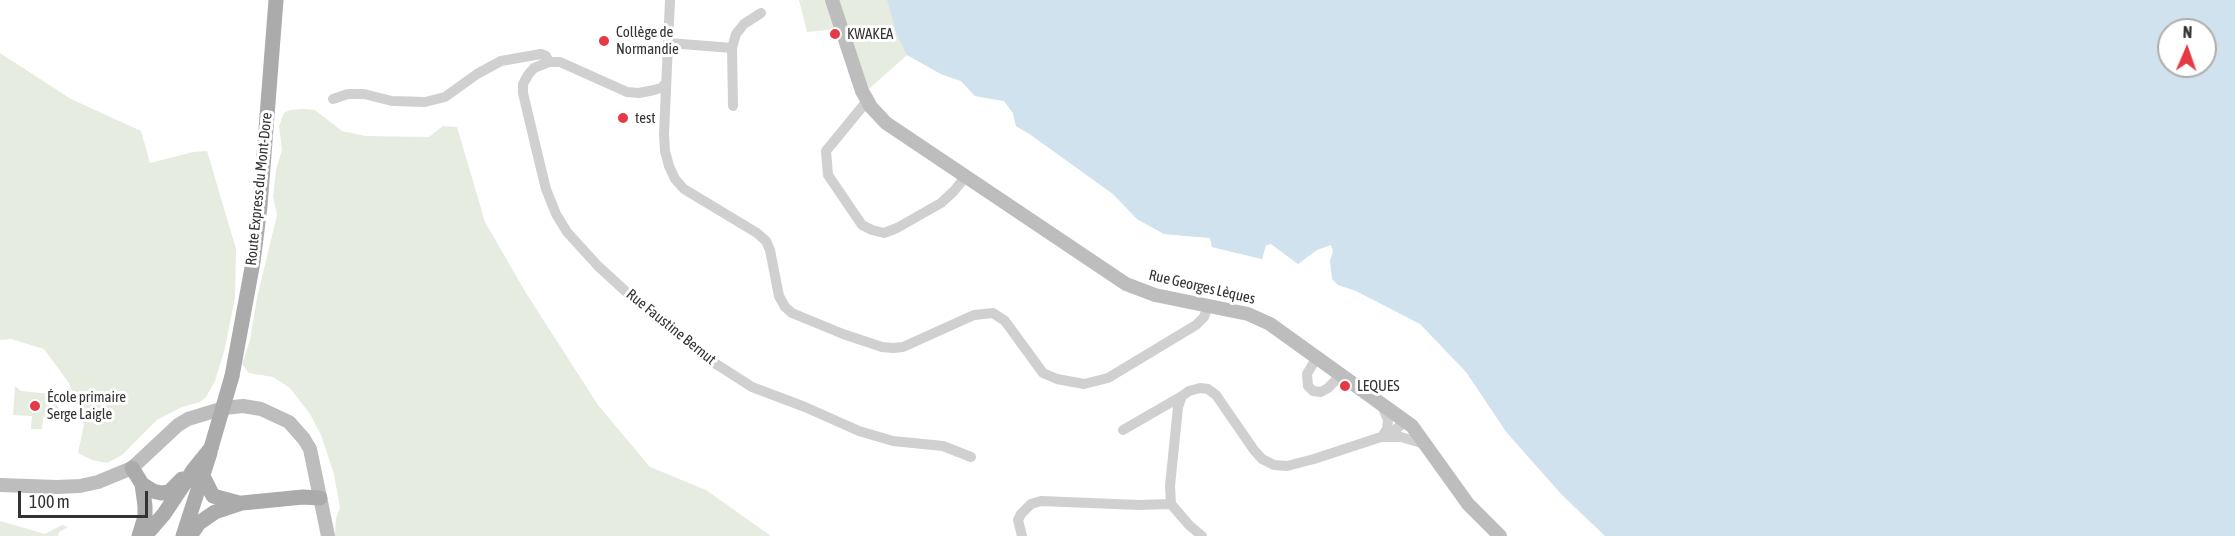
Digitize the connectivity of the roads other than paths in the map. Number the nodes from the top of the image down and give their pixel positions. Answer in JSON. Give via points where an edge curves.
{"nodes":[{"id":1,"x":276,"y":0,"type":"edge"},
{"id":2,"x":283,"y":0,"type":"edge"},
{"id":3,"x":670,"y":0,"type":"edge"},
{"id":4,"x":832,"y":0,"type":"edge"},
{"id":5,"x":761,"y":13,"type":"dead end"},
{"id":6,"x":669,"y":43,"type":"junction"},
{"id":7,"x":732,"y":48,"type":"junction"},
{"id":8,"x":549,"y":62,"type":"junction"},
{"id":9,"x":666,"y":83,"type":"junction"},
{"id":10,"x":333,"y":99,"type":"dead end"},
{"id":11,"x":867,"y":101,"type":"junction"},
{"id":12,"x":733,"y":106,"type":"dead end"},
{"id":13,"x":268,"y":108,"type":"junction"},
{"id":14,"x":965,"y":177,"type":"junction"},
{"id":15,"x":1208,"y":306,"type":"junction"},
{"id":16,"x":1317,"y":357,"type":"junction"},
{"id":17,"x":1341,"y":375,"type":"junction"},
{"id":18,"x":1182,"y":396,"type":"junction"},
{"id":19,"x":1380,"y":403,"type":"junction"},
{"id":20,"x":1406,"y":421,"type":"junction"},
{"id":21,"x":1123,"y":430,"type":"dead end"},
{"id":22,"x":1382,"y":437,"type":"junction"},
{"id":23,"x":1426,"y":444,"type":"junction"},
{"id":24,"x":971,"y":457,"type":"dead end"},
{"id":25,"x":132,"y":468,"type":"junction"},
{"id":26,"x":199,"y":474,"type":"junction"},
{"id":27,"x":142,"y":484,"type":"junction"},
{"id":28,"x":0,"y":485,"type":"edge"},
{"id":29,"x":319,"y":493,"type":"junction"},
{"id":30,"x":242,"y":503,"type":"junction"},
{"id":31,"x":1172,"y":504,"type":"junction"},
{"id":32,"x":139,"y":536,"type":"edge"},
{"id":33,"x":145,"y":536,"type":"edge"},
{"id":34,"x":183,"y":536,"type":"edge"},
{"id":35,"x":190,"y":536,"type":"edge"},
{"id":36,"x":328,"y":536,"type":"edge"},
{"id":37,"x":1023,"y":536,"type":"edge"},
{"id":38,"x":1202,"y":536,"type":"edge"},
{"id":39,"x":1500,"y":536,"type":"edge"}],
"edges":[{"from":1,"to":13,"type":"main road","name":"Route Express du Mont-Dore"},
{"from":2,"to":13,"type":"main road"},
{"from":3,"to":6,"type":"street"},
{"from":4,"to":11,"type":"main road","name":"Rue Georges Lèques"},
{"from":5,"to":7,"type":"street","via":[[744,24]]},
{"from":6,"to":7,"type":"street"},
{"from":6,"to":9,"type":"street"},
{"from":7,"to":12,"type":"street"},
{"from":8,"to":9,"type":"street","via":[[570,66],[627,92],[654,90]]},
{"from":8,"to":10,"type":"street","via":[[542,54],[501,61],[445,97],[425,102],[392,101],[364,94]]},
{"from":8,"to":24,"type":"street","name":"Rue Faustine Bernut","via":[[534,68],[524,84],[536,148],[556,214],[598,266],[678,335],[752,387],[859,431],[893,441],[943,446]]},
{"from":9,"to":15,"type":"street","via":[[665,151],[675,179],[696,197],[766,241],[779,296],[785,307],[802,319],[893,348],[974,315],[993,313],[1005,321],[1043,372],[1084,384],[1108,378],[1196,325]]},
{"from":11,"to":14,"type":"main road","name":"Rue Georges Lèques","via":[[886,123]]},
{"from":11,"to":14,"type":"street","via":[[826,151],[828,175],[862,225],[884,233],[897,228],[941,203]]},
{"from":13,"to":26,"type":"main road","name":"Route Express du Mont-Dore","bridge":true,"via":[[255,251],[232,376],[211,448]]},
{"from":14,"to":15,"type":"main road","name":"Rue Georges Lèques","via":[[1126,284],[1155,295]]},
{"from":15,"to":16,"type":"main road","name":"Rue Georges Lèques","via":[[1257,317]]},
{"from":16,"to":17,"type":"main road","name":"Rue Georges Lèques"},
{"from":16,"to":17,"type":"street","via":[[1307,374],[1308,386],[1313,391],[1322,392]]},
{"from":17,"to":19,"type":"main road","name":"Rue Georges Lèques"},
{"from":18,"to":21,"type":"street"},
{"from":18,"to":22,"type":"street","via":[[1200,387],[1208,389],[1262,459],[1274,465],[1298,464]]},
{"from":18,"to":31,"type":"street","via":[[1171,467]]},
{"from":19,"to":20,"type":"main road","name":"Rue Georges Lèques"},
{"from":19,"to":22,"type":"street","via":[[1388,420]]},
{"from":20,"to":22,"type":"street"},
{"from":20,"to":23,"type":"main road","name":"Rue Georges Lèques"},
{"from":22,"to":23,"type":"street"},
{"from":23,"to":39,"type":"main road","name":"Rue Georges Lèques","via":[[1468,504]]},
{"from":25,"to":27,"type":"main road"},
{"from":25,"to":28,"type":"main road","via":[[80,486]]},
{"from":25,"to":29,"type":"main road","via":[[188,419],[243,406],[261,409],[298,430],[310,449]]},
{"from":26,"to":27,"type":"main road","via":[[169,492],[153,491]]},
{"from":26,"to":30,"type":"main road","via":[[213,496]]},
{"from":26,"to":33,"type":"main road"},
{"from":26,"to":34,"type":"main road"},
{"from":27,"to":32,"type":"main road","via":[[145,517]]},
{"from":29,"to":30,"type":"main road"},
{"from":29,"to":36,"type":"main road"},
{"from":30,"to":35,"type":"main road","via":[[215,512],[199,523]]},
{"from":31,"to":37,"type":"street","via":[[1041,501],[1021,513],[1018,520]]},
{"from":31,"to":38,"type":"street"}]}
